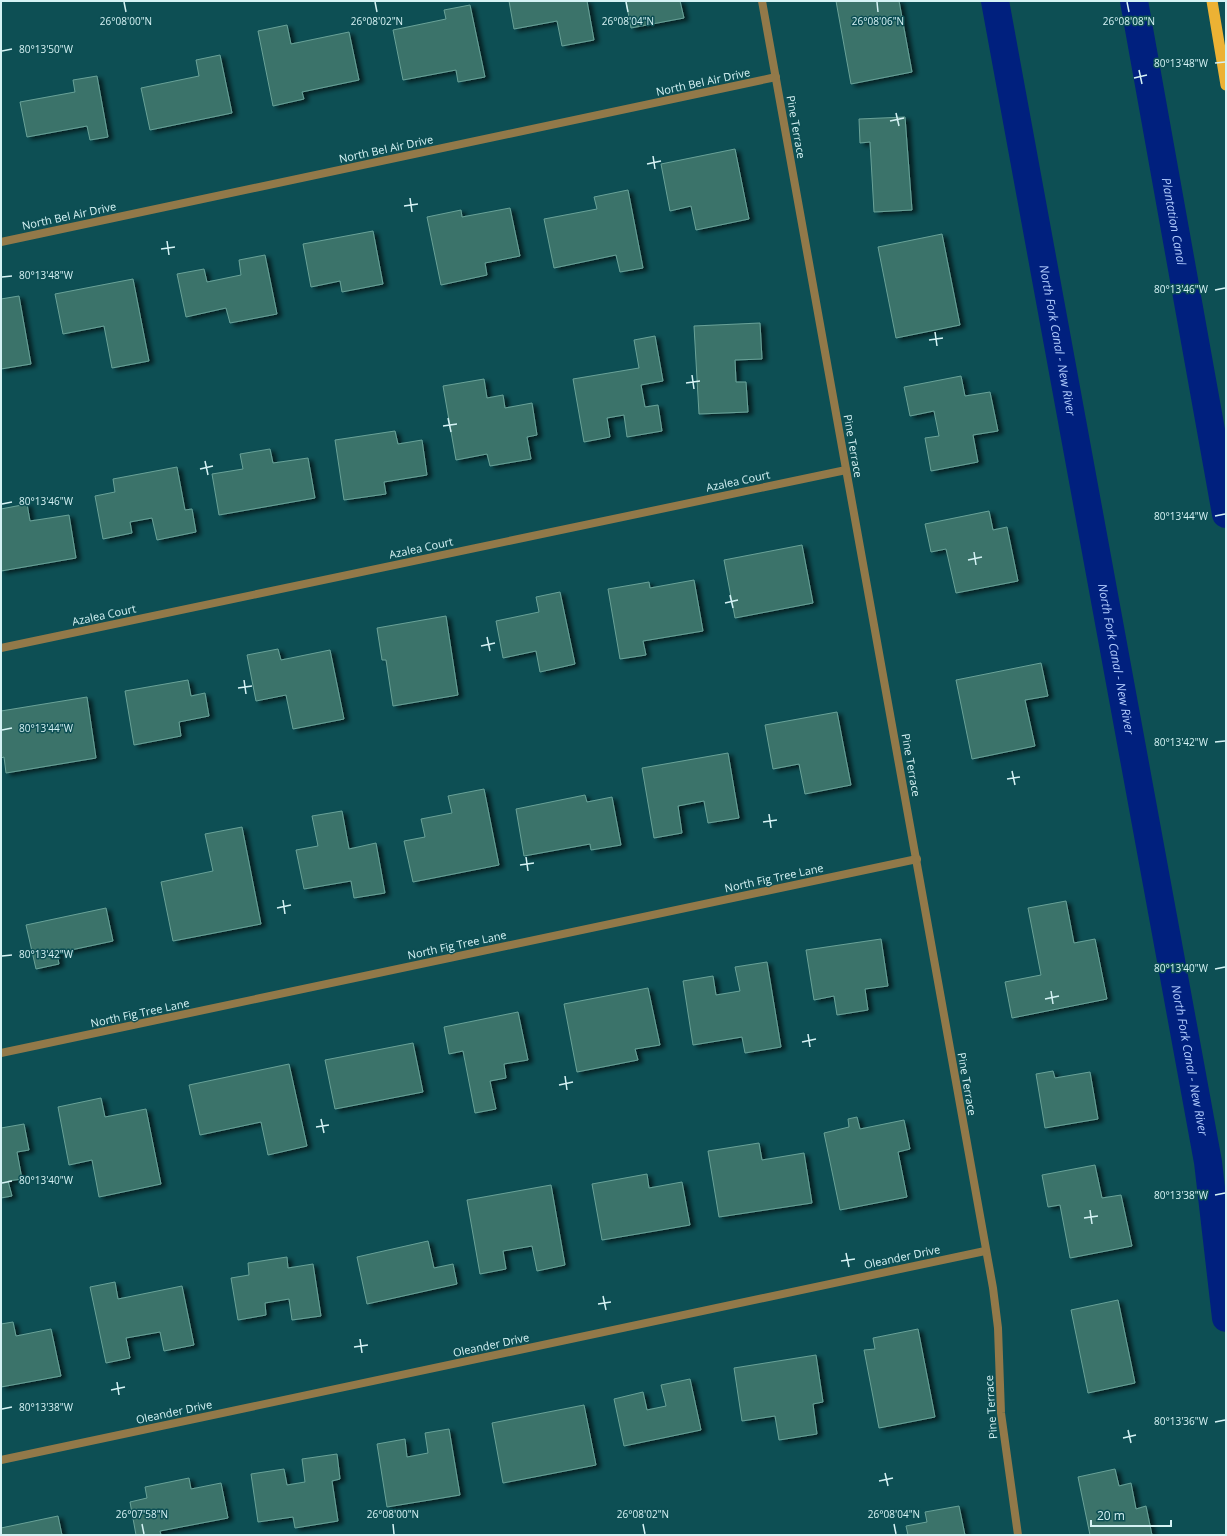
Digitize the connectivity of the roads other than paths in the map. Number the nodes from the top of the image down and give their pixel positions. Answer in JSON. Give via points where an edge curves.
{"nodes":[{"id":1,"x":762,"y":1,"type":"edge"},
{"id":2,"x":1212,"y":1,"type":"edge"},
{"id":3,"x":776,"y":77,"type":"junction"},
{"id":4,"x":1226,"y":85,"type":"edge"},
{"id":5,"x":1,"y":242,"type":"edge"},
{"id":6,"x":846,"y":470,"type":"junction"},
{"id":7,"x":1,"y":648,"type":"edge"},
{"id":8,"x":917,"y":859,"type":"junction"},
{"id":9,"x":1,"y":1053,"type":"edge"},
{"id":10,"x":985,"y":1251,"type":"junction"},
{"id":11,"x":1,"y":1460,"type":"edge"},
{"id":12,"x":1018,"y":1535,"type":"edge"}],
"edges":[{"from":1,"to":3,"type":"street","name":"Pine Terrace"},
{"from":2,"to":4,"type":"highway"},
{"from":3,"to":5,"type":"street","name":"North Bel Air Drive"},
{"from":3,"to":6,"type":"street","name":"Pine Terrace"},
{"from":6,"to":7,"type":"street","name":"Azalea Court"},
{"from":6,"to":8,"type":"street","name":"Pine Terrace"},
{"from":8,"to":9,"type":"street","name":"North Fig Tree Lane"},
{"from":8,"to":10,"type":"street","name":"Pine Terrace"},
{"from":10,"to":11,"type":"street","name":"Oleander Drive"},
{"from":10,"to":12,"type":"street","name":"Pine Terrace","via":[[998,1328],[1001,1413]]}]}
